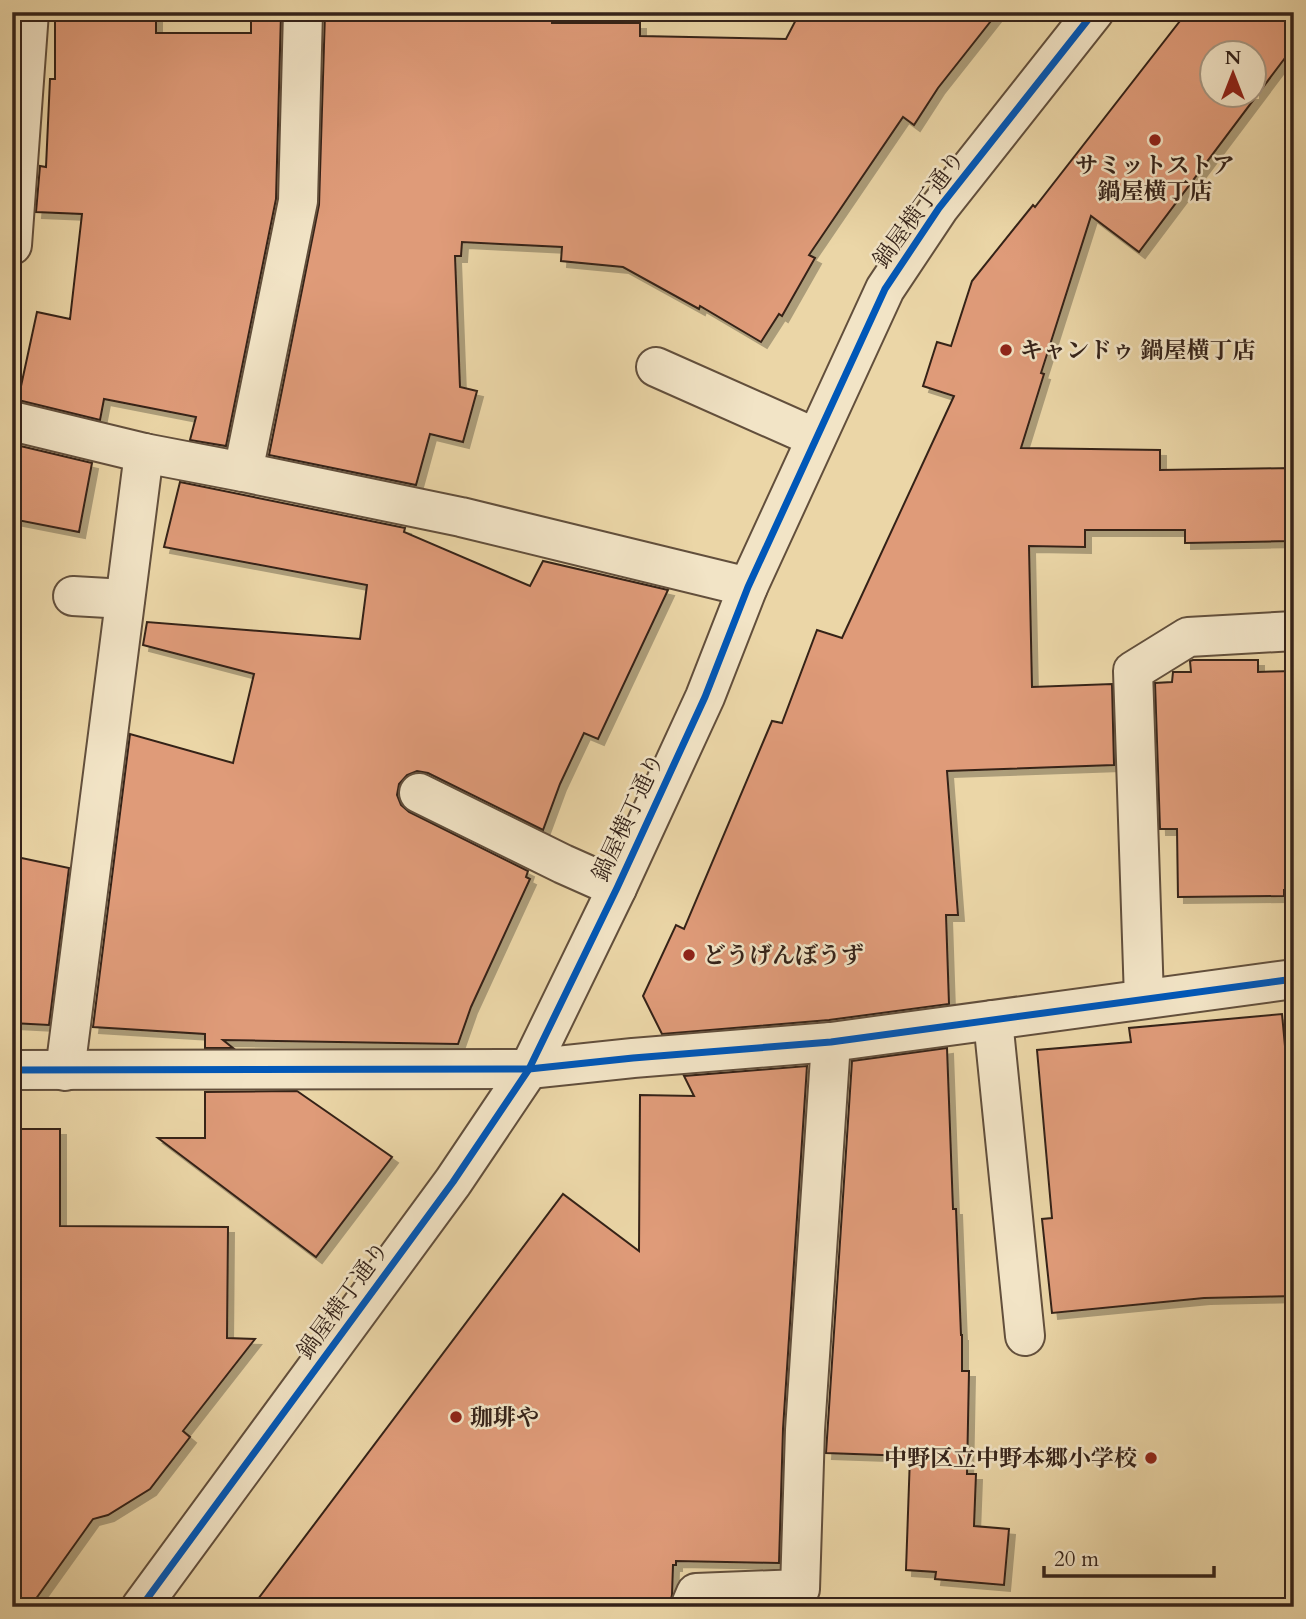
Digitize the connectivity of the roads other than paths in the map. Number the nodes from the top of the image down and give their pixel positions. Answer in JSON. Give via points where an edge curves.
{"nodes":[{"id":1,"x":29,"y":12,"type":"edge"},
{"id":2,"x":303,"y":12,"type":"edge"},
{"id":3,"x":1094,"y":12,"type":"edge"},
{"id":4,"x":12,"y":245,"type":"edge"},
{"id":5,"x":656,"y":367,"type":"dead end"},
{"id":6,"x":12,"y":421,"type":"edge"},
{"id":7,"x":816,"y":438,"type":"junction"},
{"id":8,"x":144,"y":453,"type":"junction"},
{"id":9,"x":243,"y":472,"type":"junction"},
{"id":10,"x":748,"y":587,"type":"junction"},
{"id":11,"x":73,"y":596,"type":"dead end"},
{"id":12,"x":125,"y":598,"type":"junction"},
{"id":13,"x":1294,"y":631,"type":"edge"},
{"id":14,"x":419,"y":793,"type":"dead end"},
{"id":15,"x":617,"y":888,"type":"junction"},
{"id":16,"x":1294,"y":979,"type":"edge"},
{"id":17,"x":1144,"y":998,"type":"junction"},
{"id":18,"x":993,"y":1020,"type":"junction"},
{"id":19,"x":831,"y":1042,"type":"junction"},
{"id":20,"x":529,"y":1069,"type":"junction"},
{"id":21,"x":12,"y":1070,"type":"edge"},
{"id":22,"x":65,"y":1071,"type":"junction"},
{"id":23,"x":1025,"y":1336,"type":"dead end"},
{"id":24,"x":141,"y":1607,"type":"edge"},
{"id":25,"x":690,"y":1607,"type":"edge"}],
"edges":[{"from":1,"to":4,"type":"street"},
{"from":2,"to":9,"type":"street","via":[[298,201]]},
{"from":3,"to":7,"type":"street","name":"鍋屋横丁通り","via":[[939,208],[885,289]]},
{"from":5,"to":7,"type":"street"},
{"from":6,"to":8,"type":"street"},
{"from":7,"to":10,"type":"street","name":"鍋屋横丁通り"},
{"from":8,"to":9,"type":"street"},
{"from":8,"to":12,"type":"street"},
{"from":9,"to":10,"type":"street","via":[[461,517]]},
{"from":10,"to":15,"type":"street","name":"鍋屋横丁通り","via":[[705,697]]},
{"from":11,"to":12,"type":"street"},
{"from":12,"to":22,"type":"street"},
{"from":13,"to":17,"type":"street","via":[[1188,637],[1133,671]]},
{"from":14,"to":15,"type":"street"},
{"from":15,"to":20,"type":"street","name":"鍋屋横丁通り"},
{"from":16,"to":17,"type":"street"},
{"from":17,"to":18,"type":"street"},
{"from":18,"to":19,"type":"street"},
{"from":18,"to":23,"type":"street"},
{"from":19,"to":20,"type":"street"},
{"from":19,"to":25,"type":"street","via":[[805,1430],[800,1590],[696,1593]]},
{"from":20,"to":22,"type":"street"},
{"from":20,"to":24,"type":"street","name":"鍋屋横丁通り","via":[[453,1182]]},
{"from":21,"to":22,"type":"street"}]}
